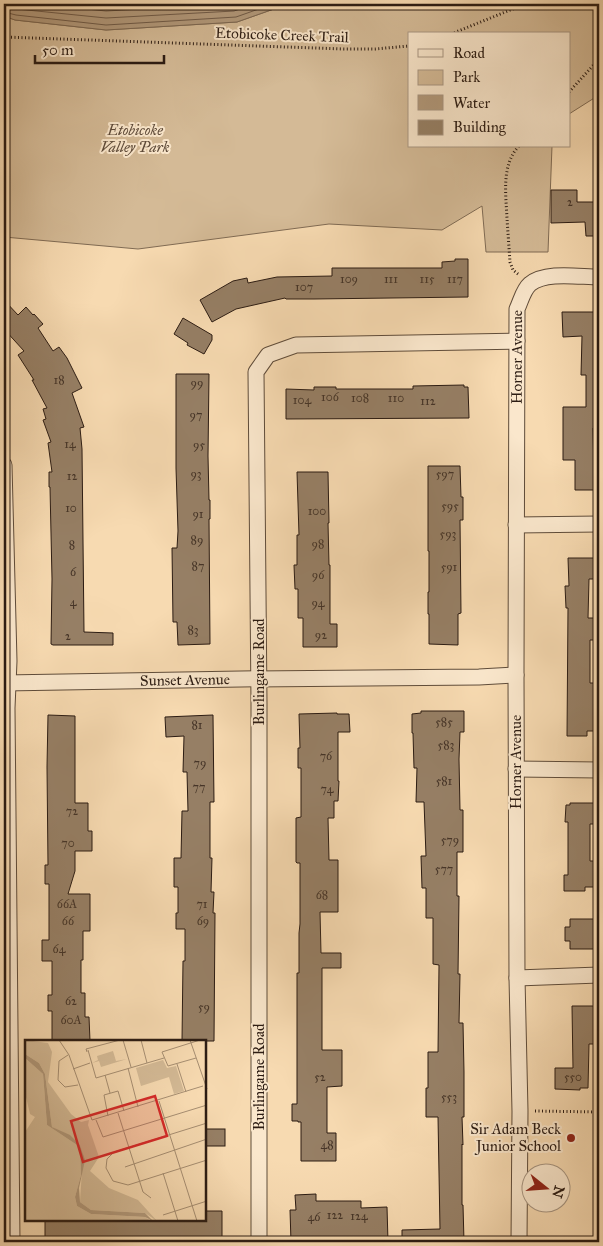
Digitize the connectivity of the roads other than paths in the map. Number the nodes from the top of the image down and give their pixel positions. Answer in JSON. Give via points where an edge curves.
{"nodes":[{"id":1,"x":599,"y":277,"type":"edge"},
{"id":2,"x":517,"y":341,"type":"junction"},
{"id":3,"x":4,"y":465,"type":"edge"},
{"id":4,"x":599,"y":524,"type":"edge"},
{"id":5,"x":516,"y":526,"type":"junction"},
{"id":6,"x":516,"y":675,"type":"junction"},
{"id":7,"x":258,"y":679,"type":"junction"},
{"id":8,"x":6,"y":683,"type":"edge"},
{"id":9,"x":516,"y":769,"type":"junction"},
{"id":10,"x":599,"y":770,"type":"edge"},
{"id":11,"x":599,"y":975,"type":"edge"},
{"id":12,"x":517,"y":978,"type":"junction"},
{"id":13,"x":12,"y":1242,"type":"edge"},
{"id":14,"x":259,"y":1242,"type":"edge"},
{"id":15,"x":518,"y":1242,"type":"edge"}],
"edges":[{"from":1,"to":2,"type":"street","name":"Horner Avenue","via":[[548,277],[529,285],[517,309]]},
{"from":2,"to":5,"type":"street","name":"Horner Avenue"},
{"from":2,"to":7,"type":"street","name":"Burlingame Road","via":[[296,345],[268,355],[256,372]]},
{"from":3,"to":8,"type":"street","via":[[9,662]]},
{"from":4,"to":5,"type":"street"},
{"from":5,"to":6,"type":"street","name":"Horner Avenue"},
{"from":6,"to":7,"type":"street","name":"Sunset Avenue"},
{"from":6,"to":9,"type":"street","name":"Horner Avenue"},
{"from":7,"to":8,"type":"street","name":"Sunset Avenue"},
{"from":7,"to":14,"type":"street","name":"Burlingame Road"},
{"from":8,"to":13,"type":"street"},
{"from":9,"to":10,"type":"street"},
{"from":9,"to":12,"type":"street","name":"Horner Avenue"},
{"from":11,"to":12,"type":"street"},
{"from":12,"to":15,"type":"street","name":"Horner Avenue"}]}
